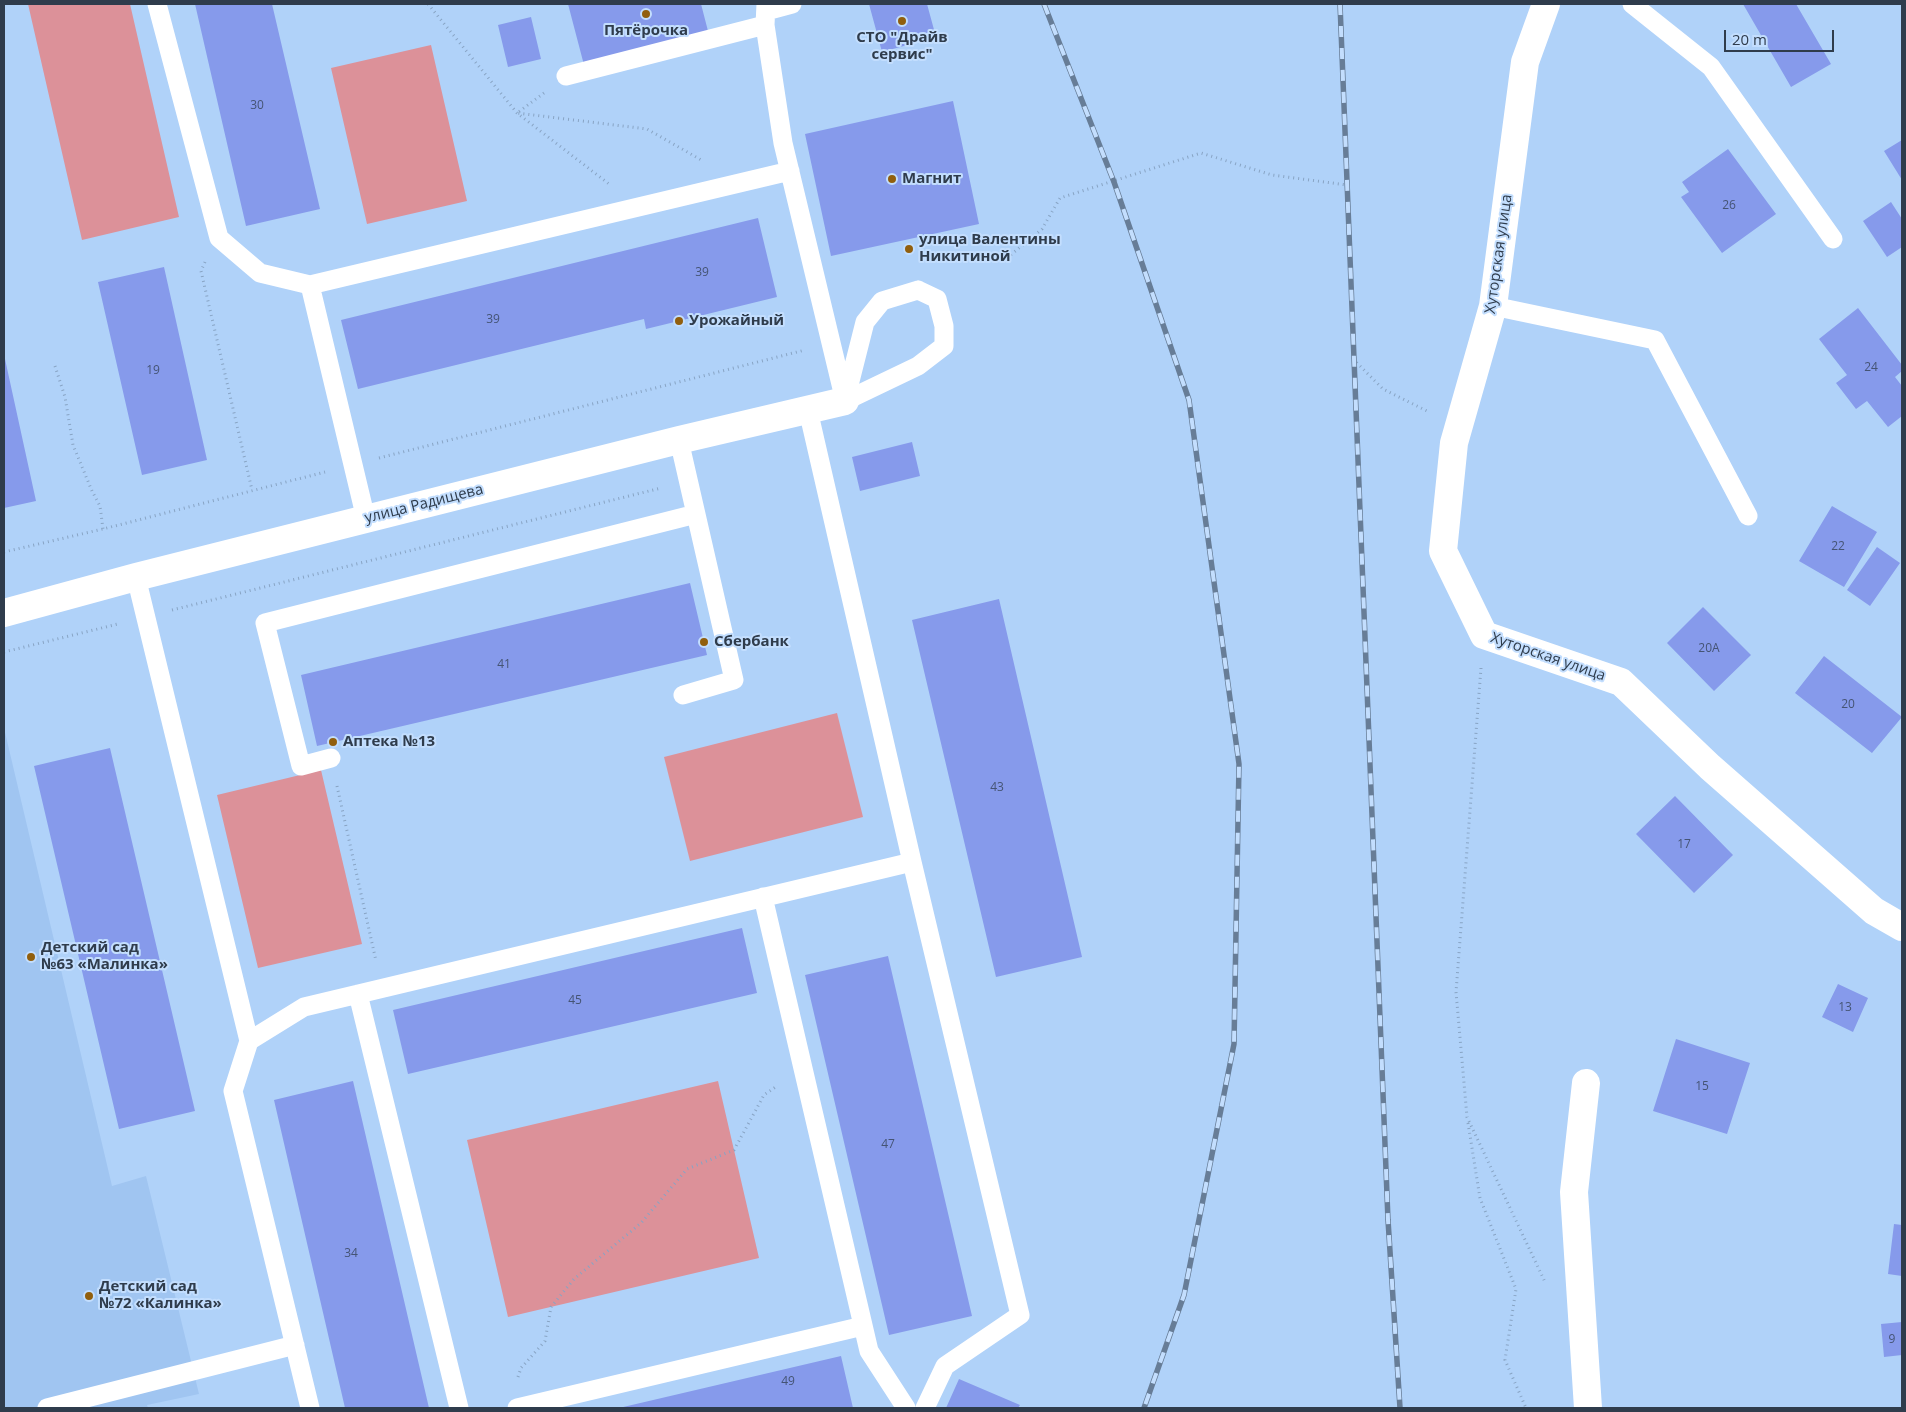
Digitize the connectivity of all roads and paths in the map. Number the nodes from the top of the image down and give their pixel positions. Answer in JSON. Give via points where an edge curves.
{"nodes":[{"id":1,"x":157,"y":4,"type":"edge"},
{"id":2,"x":428,"y":4,"type":"edge"},
{"id":3,"x":792,"y":4,"type":"edge"},
{"id":4,"x":1546,"y":4,"type":"edge"},
{"id":5,"x":1632,"y":4,"type":"edge"},
{"id":6,"x":765,"y":13,"type":"edge"},
{"id":7,"x":566,"y":76,"type":"joint"},
{"id":8,"x":517,"y":112,"type":"junction"},
{"id":9,"x":790,"y":172,"type":"junction"},
{"id":10,"x":741,"y":183,"type":"junction"},
{"id":11,"x":1347,"y":185,"type":"dead end"},
{"id":12,"x":639,"y":207,"type":"junction"},
{"id":13,"x":218,"y":238,"type":"junction"},
{"id":14,"x":1833,"y":239,"type":"dead end"},
{"id":15,"x":1008,"y":258,"type":"dead end"},
{"id":16,"x":310,"y":285,"type":"junction"},
{"id":17,"x":1494,"y":306,"type":"junction"},
{"id":18,"x":832,"y":344,"type":"junction"},
{"id":19,"x":1353,"y":359,"type":"dead end"},
{"id":20,"x":55,"y":366,"type":"dead end"},
{"id":21,"x":845,"y":401,"type":"junction"},
{"id":22,"x":808,"y":410,"type":"junction"},
{"id":23,"x":679,"y":440,"type":"junction"},
{"id":24,"x":1454,"y":443,"type":"junction"},
{"id":25,"x":354,"y":465,"type":"junction"},
{"id":26,"x":688,"y":481,"type":"junction"},
{"id":27,"x":252,"y":490,"type":"junction"},
{"id":28,"x":696,"y":514,"type":"junction"},
{"id":29,"x":1748,"y":516,"type":"dead end"},
{"id":30,"x":366,"y":519,"type":"junction"},
{"id":31,"x":103,"y":529,"type":"junction"},
{"id":32,"x":244,"y":550,"type":"junction"},
{"id":33,"x":4,"y":552,"type":"edge"},
{"id":34,"x":136,"y":577,"type":"junction"},
{"id":35,"x":255,"y":589,"type":"junction"},
{"id":36,"x":4,"y":613,"type":"edge"},
{"id":37,"x":146,"y":617,"type":"junction"},
{"id":38,"x":265,"y":623,"type":"junction"},
{"id":39,"x":1484,"y":635,"type":"junction"},
{"id":40,"x":4,"y":652,"type":"edge"},
{"id":41,"x":683,"y":695,"type":"dead end"},
{"id":42,"x":331,"y":758,"type":"joint"},
{"id":43,"x":912,"y":862,"type":"junction"},
{"id":44,"x":763,"y":897,"type":"junction"},
{"id":45,"x":1902,"y":927,"type":"edge"},
{"id":46,"x":382,"y":988,"type":"junction"},
{"id":47,"x":358,"y":994,"type":"junction"},
{"id":48,"x":249,"y":1041,"type":"junction"},
{"id":49,"x":803,"y":1068,"type":"junction"},
{"id":50,"x":1586,"y":1083,"type":"dead end"},
{"id":51,"x":1467,"y":1117,"type":"junction"},
{"id":52,"x":1581,"y":1299,"type":"junction"},
{"id":53,"x":863,"y":1326,"type":"junction"},
{"id":54,"x":295,"y":1345,"type":"junction"},
{"id":55,"x":516,"y":1384,"type":"dead end"},
{"id":56,"x":47,"y":1408,"type":"edge"},
{"id":57,"x":310,"y":1408,"type":"edge"},
{"id":58,"x":460,"y":1408,"type":"edge"},
{"id":59,"x":517,"y":1408,"type":"edge"},
{"id":60,"x":906,"y":1408,"type":"edge"},
{"id":61,"x":925,"y":1408,"type":"edge"},
{"id":62,"x":1526,"y":1408,"type":"edge"},
{"id":63,"x":1588,"y":1408,"type":"edge"}],
"edges":[{"from":1,"to":13,"type":"lane"},
{"from":2,"to":8,"type":"path"},
{"from":3,"to":6,"type":"lane"},
{"from":4,"to":17,"type":"street","name":"Хуторская улица","via":[[1525,62]]},
{"from":5,"to":14,"type":"lane","via":[[1711,67]]},
{"from":6,"to":7,"type":"lane"},
{"from":6,"to":9,"type":"lane"},
{"from":7,"to":8,"type":"path"},
{"from":8,"to":10,"type":"path","via":[[647,129]]},
{"from":8,"to":12,"type":"path"},
{"from":9,"to":10,"type":"lane"},
{"from":9,"to":18,"type":"lane"},
{"from":10,"to":12,"type":"lane"},
{"from":11,"to":15,"type":"path","via":[[1272,175],[1201,153],[1060,198],[1042,228]]},
{"from":12,"to":16,"type":"lane"},
{"from":13,"to":16,"type":"lane","via":[[260,273]]},
{"from":13,"to":27,"type":"path","via":[[201,271]]},
{"from":16,"to":25,"type":"lane"},
{"from":17,"to":24,"type":"street","name":"Хуторская улица"},
{"from":17,"to":29,"type":"lane","via":[[1655,340]]},
{"from":18,"to":21,"type":"lane"},
{"from":18,"to":25,"type":"path"},
{"from":19,"to":24,"type":"path","via":[[1383,389],[1429,412]]},
{"from":20,"to":31,"type":"path","via":[[65,397],[73,445],[100,506]]},
{"from":21,"to":21,"type":"lane","via":[[918,366],[944,346],[944,326],[937,299],[918,290],[882,301],[865,322]]},
{"from":21,"to":22,"type":"street","name":"улица Радищева"},
{"from":22,"to":23,"type":"street","name":"улица Радищева"},
{"from":22,"to":43,"type":"lane"},
{"from":23,"to":26,"type":"lane"},
{"from":23,"to":30,"type":"street","name":"улица Радищева"},
{"from":24,"to":39,"type":"street","name":"Хуторская улица","via":[[1443,551]]},
{"from":25,"to":27,"type":"path"},
{"from":25,"to":30,"type":"lane"},
{"from":26,"to":28,"type":"lane"},
{"from":26,"to":35,"type":"path"},
{"from":27,"to":31,"type":"path"},
{"from":28,"to":38,"type":"lane"},
{"from":28,"to":41,"type":"lane","via":[[734,680]]},
{"from":30,"to":32,"type":"street","name":"улица Радищева"},
{"from":31,"to":33,"type":"path"},
{"from":32,"to":34,"type":"street","name":"улица Радищева"},
{"from":32,"to":35,"type":"path"},
{"from":34,"to":36,"type":"street","name":"улица Радищева"},
{"from":34,"to":37,"type":"lane"},
{"from":35,"to":37,"type":"path"},
{"from":35,"to":38,"type":"path"},
{"from":37,"to":40,"type":"path"},
{"from":37,"to":48,"type":"lane"},
{"from":38,"to":42,"type":"lane","via":[[301,766]]},
{"from":39,"to":45,"type":"street","name":"Хуторская улица","via":[[1621,682],[1710,767],[1874,911]]},
{"from":39,"to":51,"type":"path","via":[[1456,992]]},
{"from":42,"to":46,"type":"path"},
{"from":43,"to":44,"type":"lane"},
{"from":43,"to":61,"type":"lane","via":[[1020,1315],[945,1366]]},
{"from":44,"to":46,"type":"lane"},
{"from":44,"to":49,"type":"lane"},
{"from":46,"to":47,"type":"lane"},
{"from":47,"to":48,"type":"lane","via":[[304,1007]]},
{"from":47,"to":58,"type":"lane"},
{"from":48,"to":54,"type":"lane","via":[[233,1091]]},
{"from":49,"to":53,"type":"lane"},
{"from":49,"to":55,"type":"path","via":[[764,1095],[734,1150],[687,1169],[641,1222],[574,1279],[551,1307],[545,1341],[522,1368]]},
{"from":50,"to":52,"type":"street","via":[[1574,1192]]},
{"from":51,"to":52,"type":"path","via":[[1551,1294]]},
{"from":51,"to":62,"type":"path","via":[[1480,1198],[1516,1289],[1505,1360]]},
{"from":52,"to":63,"type":"street"},
{"from":53,"to":59,"type":"lane"},
{"from":53,"to":60,"type":"lane","via":[[870,1351]]},
{"from":54,"to":56,"type":"lane"},
{"from":54,"to":57,"type":"lane"}]}
